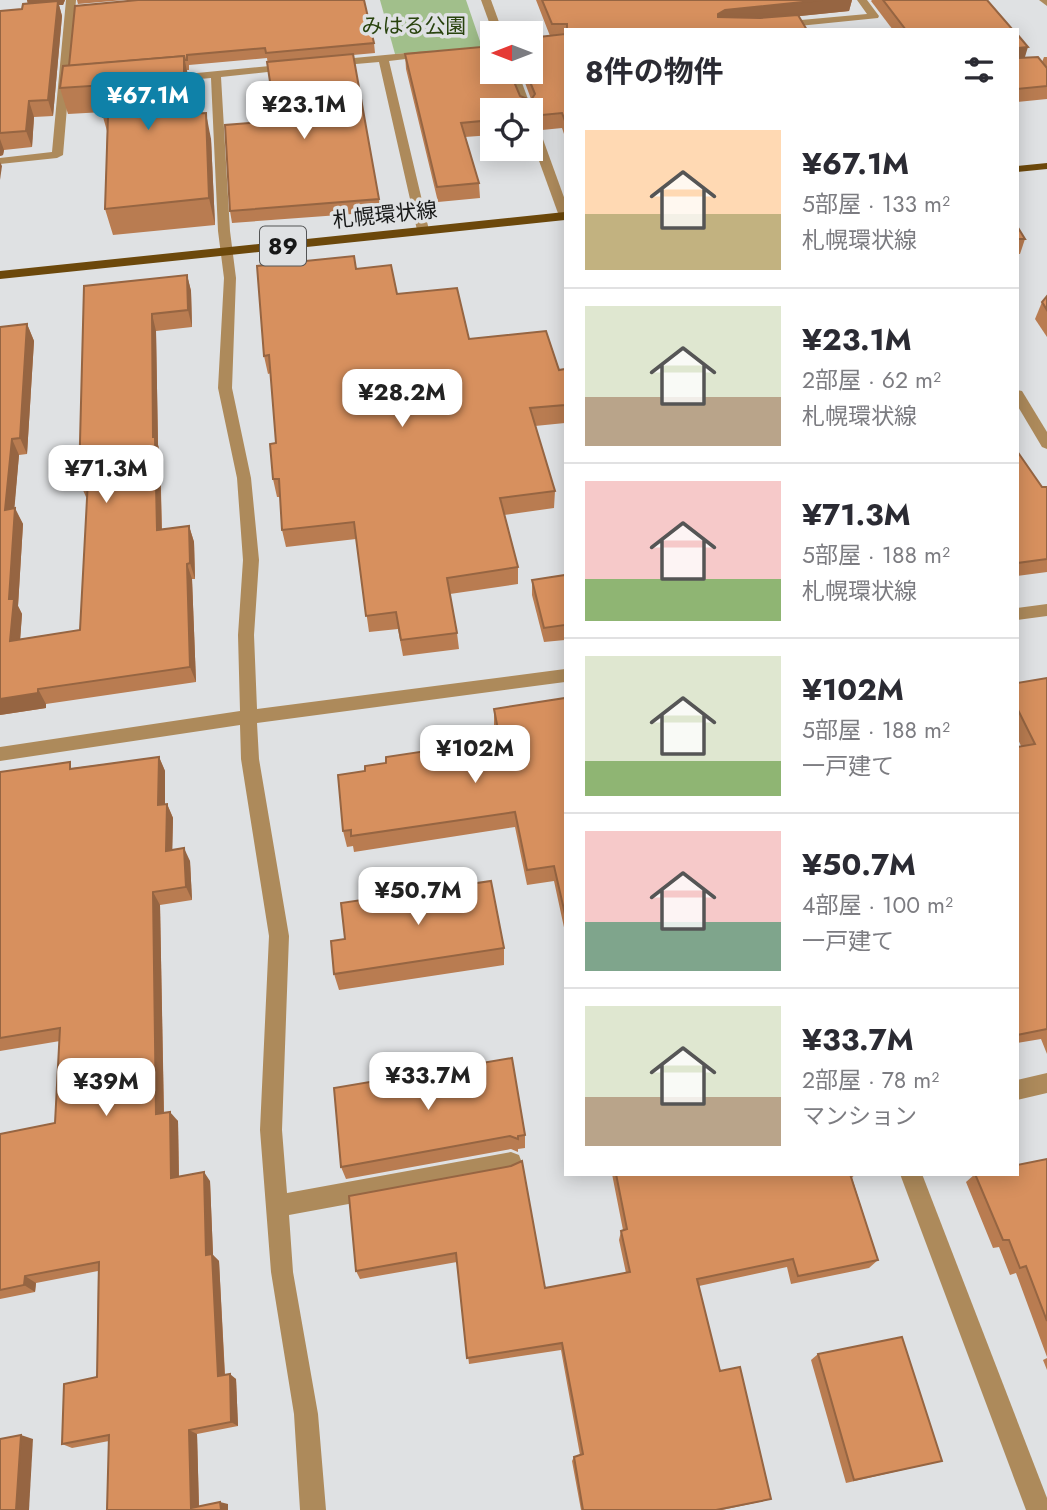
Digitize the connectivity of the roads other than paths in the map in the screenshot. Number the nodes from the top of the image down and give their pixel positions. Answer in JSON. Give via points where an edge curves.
{"nodes":[{"id":1,"x":486,"y":0,"type":"edge"},
{"id":2,"x":862,"y":0,"type":"edge"},
{"id":3,"x":67,"y":7,"type":"edge"},
{"id":4,"x":83,"y":9,"type":"edge"},
{"id":5,"x":494,"y":21,"type":"edge"},
{"id":6,"x":764,"y":26,"type":"edge"},
{"id":7,"x":435,"y":54,"type":"edge"},
{"id":8,"x":383,"y":58,"type":"junction"},
{"id":9,"x":319,"y":64,"type":"edge"},
{"id":10,"x":306,"y":66,"type":"edge"},
{"id":11,"x":216,"y":74,"type":"junction"},
{"id":12,"x":161,"y":79,"type":"edge"},
{"id":13,"x":78,"y":86,"type":"edge"},
{"id":14,"x":64,"y":87,"type":"junction"},
{"id":15,"x":543,"y":156,"type":"edge"},
{"id":16,"x":0,"y":161,"type":"edge"},
{"id":17,"x":1047,"y":166,"type":"edge"},
{"id":18,"x":1019,"y":169,"type":"edge"},
{"id":19,"x":564,"y":213,"type":"edge"},
{"id":20,"x":564,"y":216,"type":"edge"},
{"id":21,"x":423,"y":230,"type":"junction"},
{"id":22,"x":226,"y":253,"type":"junction"},
{"id":23,"x":0,"y":275,"type":"edge"},
{"id":24,"x":1019,"y":397,"type":"edge"},
{"id":25,"x":1047,"y":444,"type":"edge"},
{"id":26,"x":1047,"y":610,"type":"edge"},
{"id":27,"x":1019,"y":614,"type":"edge"},
{"id":28,"x":564,"y":675,"type":"edge"},
{"id":29,"x":248,"y":717,"type":"junction"},
{"id":30,"x":0,"y":754,"type":"edge"},
{"id":31,"x":1047,"y":1083,"type":"edge"},
{"id":32,"x":1019,"y":1090,"type":"edge"},
{"id":33,"x":510,"y":1163,"type":"edge"},
{"id":34,"x":912,"y":1176,"type":"edge"},
{"id":35,"x":277,"y":1206,"type":"junction"},
{"id":36,"x":313,"y":1510,"type":"edge"},
{"id":37,"x":1039,"y":1510,"type":"edge"}],
"edges":[{"from":1,"to":5,"type":"street"},
{"from":2,"to":6,"type":"street","via":[[876,19]]},
{"from":3,"to":4,"type":"street"},
{"from":3,"to":14,"type":"street"},
{"from":7,"to":8,"type":"street"},
{"from":8,"to":9,"type":"street"},
{"from":8,"to":21,"type":"street"},
{"from":10,"to":11,"type":"street"},
{"from":11,"to":12,"type":"street"},
{"from":11,"to":22,"type":"street"},
{"from":13,"to":14,"type":"street"},
{"from":14,"to":16,"type":"street","via":[[57,155]]},
{"from":15,"to":19,"type":"street"},
{"from":17,"to":18,"type":"main road"},
{"from":20,"to":21,"type":"main road","name":"札幌環状線","number":"89"},
{"from":21,"to":22,"type":"main road","name":"札幌環状線","number":"89"},
{"from":22,"to":23,"type":"main road","name":"札幌環状線","number":"89"},
{"from":22,"to":29,"type":"street","via":[[230,278],[225,388],[244,478],[251,560],[246,635]]},
{"from":24,"to":25,"type":"street"},
{"from":26,"to":27,"type":"street"},
{"from":28,"to":29,"type":"street"},
{"from":29,"to":30,"type":"street"},
{"from":29,"to":35,"type":"street","via":[[250,759],[279,936],[271,1130]]},
{"from":31,"to":32,"type":"street"},
{"from":33,"to":35,"type":"street"},
{"from":34,"to":37,"type":"street"},
{"from":35,"to":36,"type":"street","via":[[282,1272],[306,1413]]}]}
